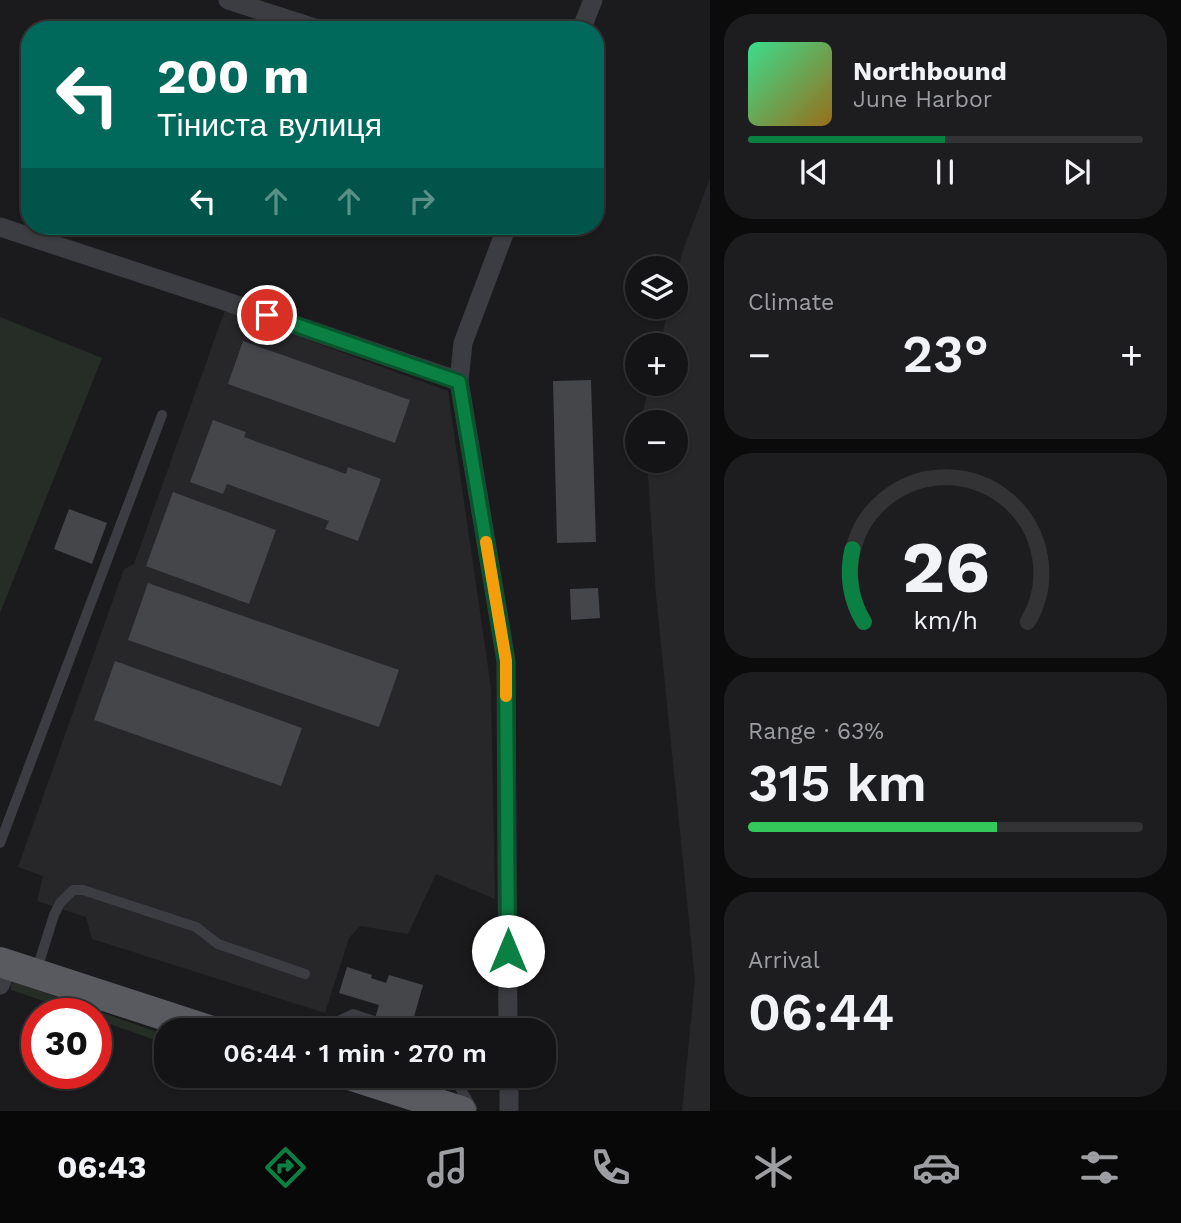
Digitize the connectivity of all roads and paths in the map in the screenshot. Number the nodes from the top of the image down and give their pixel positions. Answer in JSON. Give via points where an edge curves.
{"nodes":[{"id":1,"x":228,"y":0,"type":"edge"},
{"id":2,"x":593,"y":0,"type":"edge"},
{"id":3,"x":293,"y":21,"type":"edge"},
{"id":4,"x":585,"y":21,"type":"edge"},
{"id":5,"x":0,"y":227,"type":"edge"},
{"id":6,"x":21,"y":234,"type":"edge"},
{"id":7,"x":24,"y":235,"type":"edge"},
{"id":8,"x":504,"y":235,"type":"edge"},
{"id":9,"x":459,"y":382,"type":"junction"},
{"id":10,"x":162,"y":415,"type":"dead end"},
{"id":11,"x":0,"y":843,"type":"edge"},
{"id":12,"x":11,"y":971,"type":"edge"},
{"id":13,"x":305,"y":974,"type":"dead end"},
{"id":14,"x":168,"y":1018,"type":"edge"},
{"id":15,"x":345,"y":1018,"type":"edge"},
{"id":16,"x":365,"y":1018,"type":"edge"},
{"id":17,"x":508,"y":1018,"type":"edge"},
{"id":18,"x":389,"y":1088,"type":"edge"},
{"id":19,"x":460,"y":1088,"type":"edge"},
{"id":20,"x":509,"y":1088,"type":"edge"},
{"id":21,"x":461,"y":1111,"type":"edge"},
{"id":22,"x":474,"y":1111,"type":"edge"},
{"id":23,"x":509,"y":1111,"type":"edge"}],
"edges":[{"from":1,"to":3,"type":"street"},
{"from":2,"to":4,"type":"street"},
{"from":5,"to":6,"type":"street"},
{"from":7,"to":9,"type":"street"},
{"from":8,"to":9,"type":"street","via":[[463,343]]},
{"from":9,"to":17,"type":"street","via":[[506,661]]},
{"from":10,"to":11,"type":"lane"},
{"from":12,"to":13,"type":"lane","via":[[60,903],[73,890],[83,890],[195,927],[218,944]]},
{"from":12,"to":14,"type":"main road"},
{"from":15,"to":16,"type":"lane","via":[[353,1014]]},
{"from":18,"to":21,"type":"main road"},
{"from":19,"to":22,"type":"lane"},
{"from":20,"to":23,"type":"street"}]}
